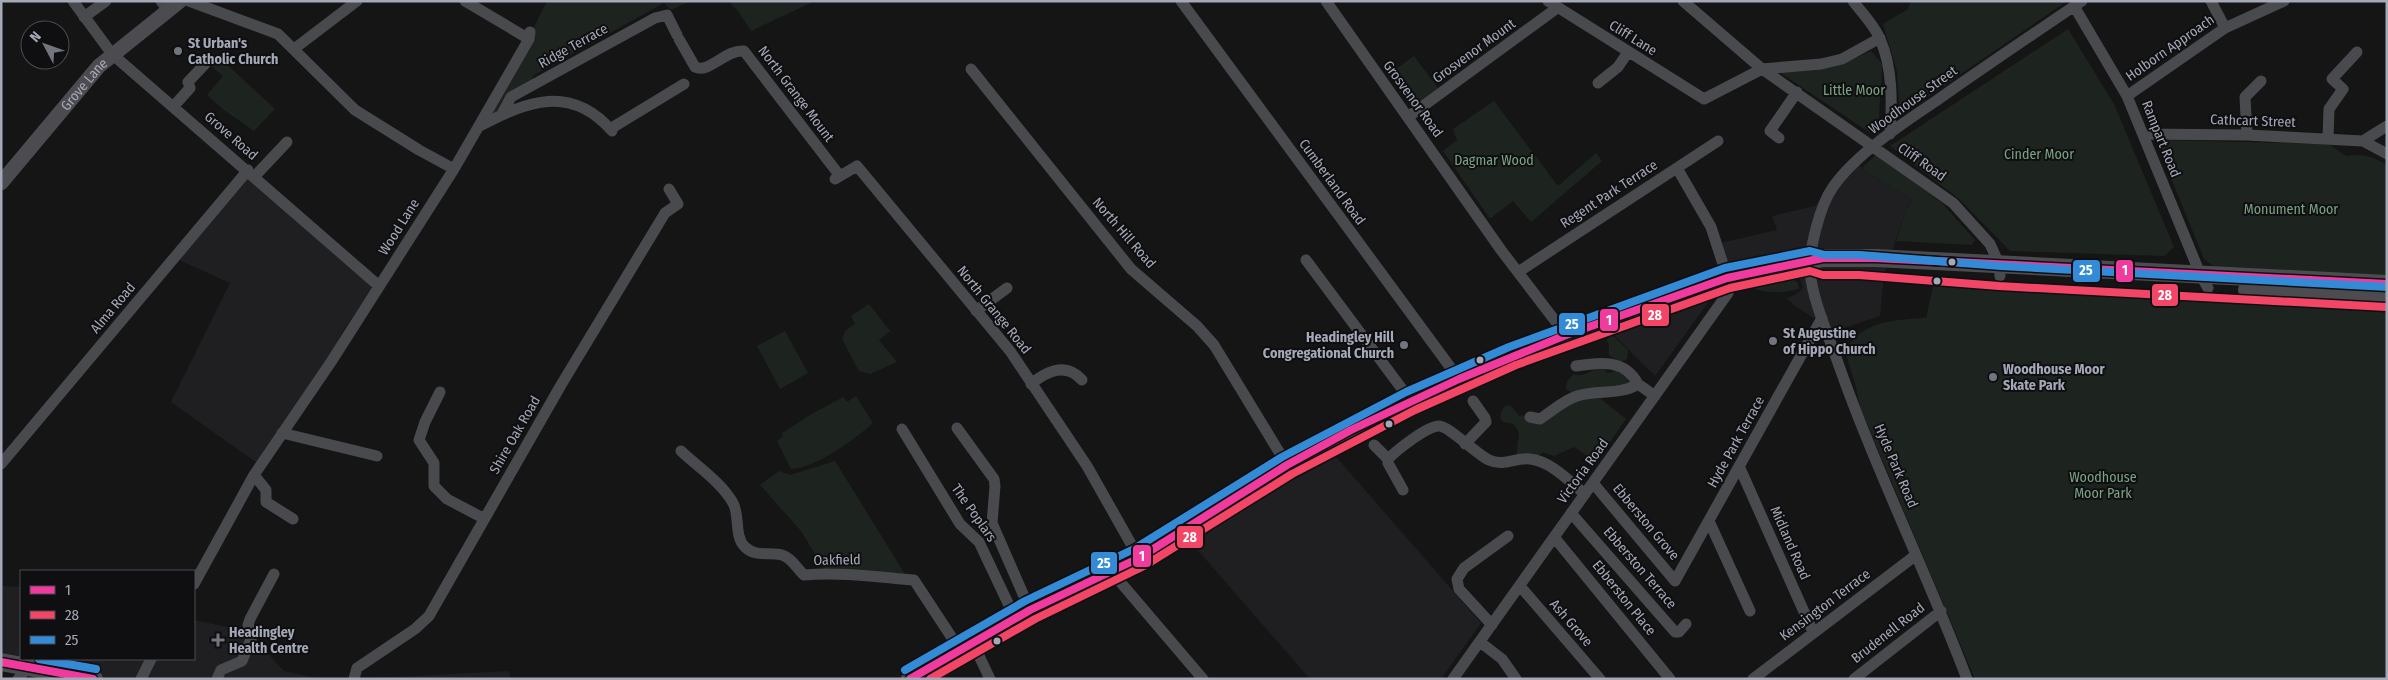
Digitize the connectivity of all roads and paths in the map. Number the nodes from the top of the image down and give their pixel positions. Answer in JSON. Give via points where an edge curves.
{"nodes":[{"id":1,"x":73,"y":1,"type":"edge"},
{"id":2,"x":106,"y":1,"type":"edge"},
{"id":3,"x":189,"y":1,"type":"edge"},
{"id":4,"x":357,"y":1,"type":"edge"},
{"id":5,"x":465,"y":1,"type":"edge"},
{"id":6,"x":1181,"y":1,"type":"edge"},
{"id":7,"x":1326,"y":1,"type":"edge"},
{"id":8,"x":1853,"y":1,"type":"edge"},
{"id":9,"x":2211,"y":1,"type":"edge"},
{"id":10,"x":2284,"y":1,"type":"edge"},
{"id":11,"x":1688,"y":3,"type":"edge"},
{"id":12,"x":2079,"y":3,"type":"edge"},
{"id":13,"x":170,"y":4,"type":"edge"},
{"id":14,"x":1552,"y":5,"type":"edge"},
{"id":15,"x":667,"y":15,"type":"joint"},
{"id":16,"x":84,"y":17,"type":"junction"},
{"id":17,"x":2225,"y":28,"type":"junction"},
{"id":18,"x":1880,"y":38,"type":"junction"},
{"id":19,"x":294,"y":49,"type":"junction"},
{"id":20,"x":1628,"y":52,"type":"junction"},
{"id":21,"x":2358,"y":52,"type":"dead end"},
{"id":22,"x":112,"y":54,"type":"junction"},
{"id":23,"x":205,"y":64,"type":"dead end"},
{"id":24,"x":971,"y":69,"type":"dead end"},
{"id":25,"x":1762,"y":69,"type":"junction"},
{"id":26,"x":2261,"y":81,"type":"dead end"},
{"id":27,"x":1598,"y":83,"type":"dead end"},
{"id":28,"x":684,"y":84,"type":"dead end"},
{"id":29,"x":1797,"y":92,"type":"junction"},
{"id":30,"x":2127,"y":96,"type":"junction"},
{"id":31,"x":173,"y":107,"type":"junction"},
{"id":32,"x":502,"y":114,"type":"junction"},
{"id":33,"x":1408,"y":118,"type":"junction"},
{"id":34,"x":480,"y":126,"type":"junction"},
{"id":35,"x":2387,"y":126,"type":"edge"},
{"id":36,"x":1890,"y":134,"type":"junction"},
{"id":37,"x":2143,"y":134,"type":"junction"},
{"id":38,"x":2247,"y":135,"type":"junction"},
{"id":39,"x":1779,"y":138,"type":"dead end"},
{"id":40,"x":2328,"y":139,"type":"junction"},
{"id":41,"x":1718,"y":141,"type":"dead end"},
{"id":42,"x":2363,"y":141,"type":"junction"},
{"id":43,"x":287,"y":142,"type":"dead end"},
{"id":44,"x":1874,"y":146,"type":"junction"},
{"id":45,"x":2387,"y":154,"type":"edge"},
{"id":46,"x":1677,"y":168,"type":"junction"},
{"id":47,"x":454,"y":169,"type":"junction"},
{"id":48,"x":251,"y":173,"type":"junction"},
{"id":49,"x":837,"y":178,"type":"joint"},
{"id":50,"x":1,"y":182,"type":"edge"},
{"id":51,"x":669,"y":189,"type":"dead end"},
{"id":52,"x":1306,"y":260,"type":"dead end"},
{"id":53,"x":1810,"y":261,"type":"junction"},
{"id":54,"x":1725,"y":270,"type":"junction"},
{"id":55,"x":2000,"y":270,"type":"junction"},
{"id":56,"x":1518,"y":272,"type":"junction"},
{"id":57,"x":2204,"y":282,"type":"junction"},
{"id":58,"x":2387,"y":284,"type":"edge"},
{"id":59,"x":379,"y":286,"type":"junction"},
{"id":60,"x":1007,"y":288,"type":"dead end"},
{"id":61,"x":2387,"y":297,"type":"edge"},
{"id":62,"x":976,"y":311,"type":"junction"},
{"id":63,"x":1822,"y":318,"type":"junction"},
{"id":64,"x":1566,"y":335,"type":"junction"},
{"id":65,"x":1576,"y":366,"type":"dead end"},
{"id":66,"x":1459,"y":379,"type":"junction"},
{"id":67,"x":1082,"y":380,"type":"dead end"},
{"id":68,"x":1031,"y":384,"type":"junction"},
{"id":69,"x":1638,"y":384,"type":"junction"},
{"id":70,"x":440,"y":392,"type":"dead end"},
{"id":71,"x":1656,"y":396,"type":"junction"},
{"id":72,"x":1411,"y":401,"type":"junction"},
{"id":73,"x":1473,"y":401,"type":"dead end"},
{"id":74,"x":1530,"y":416,"type":"dead end"},
{"id":75,"x":957,"y":428,"type":"dead end"},
{"id":76,"x":902,"y":429,"type":"dead end"},
{"id":77,"x":282,"y":433,"type":"junction"},
{"id":78,"x":1465,"y":444,"type":"junction"},
{"id":79,"x":1374,"y":445,"type":"dead end"},
{"id":80,"x":682,"y":451,"type":"dead end"},
{"id":81,"x":377,"y":456,"type":"dead end"},
{"id":82,"x":1388,"y":459,"type":"junction"},
{"id":83,"x":1,"y":464,"type":"edge"},
{"id":84,"x":1287,"y":465,"type":"junction"},
{"id":85,"x":1739,"y":466,"type":"junction"},
{"id":86,"x":254,"y":475,"type":"junction"},
{"id":87,"x":1593,"y":483,"type":"junction"},
{"id":88,"x":1403,"y":490,"type":"dead end"},
{"id":89,"x":1585,"y":494,"type":"junction"},
{"id":90,"x":1571,"y":513,"type":"junction"},
{"id":91,"x":483,"y":518,"type":"junction"},
{"id":92,"x":293,"y":519,"type":"dead end"},
{"id":93,"x":1709,"y":521,"type":"junction"},
{"id":94,"x":1508,"y":536,"type":"dead end"},
{"id":95,"x":1554,"y":537,"type":"junction"},
{"id":96,"x":1916,"y":556,"type":"junction"},
{"id":97,"x":1138,"y":558,"type":"junction"},
{"id":98,"x":1112,"y":570,"type":"junction"},
{"id":99,"x":274,"y":574,"type":"dead end"},
{"id":100,"x":1675,"y":580,"type":"joint"},
{"id":101,"x":195,"y":582,"type":"edge"},
{"id":102,"x":1520,"y":586,"type":"junction"},
{"id":103,"x":1750,"y":610,"type":"dead end"},
{"id":104,"x":1941,"y":611,"type":"junction"},
{"id":105,"x":1023,"y":614,"type":"junction"},
{"id":106,"x":1686,"y":624,"type":"dead end"},
{"id":107,"x":1492,"y":625,"type":"junction"},
{"id":108,"x":1813,"y":632,"type":"junction"},
{"id":109,"x":1480,"y":642,"type":"junction"},
{"id":110,"x":966,"y":647,"type":"junction"},
{"id":111,"x":150,"y":660,"type":"edge"},
{"id":112,"x":1,"y":662,"type":"edge"},
{"id":113,"x":23,"y":672,"type":"edge"},
{"id":114,"x":1868,"y":674,"type":"edge"},
{"id":115,"x":72,"y":676,"type":"edge"},
{"id":116,"x":94,"y":679,"type":"edge"},
{"id":117,"x":141,"y":679,"type":"edge"},
{"id":118,"x":217,"y":679,"type":"edge"},
{"id":119,"x":354,"y":679,"type":"edge"},
{"id":120,"x":910,"y":679,"type":"edge"},
{"id":121,"x":990,"y":679,"type":"edge"},
{"id":122,"x":1204,"y":679,"type":"edge"},
{"id":123,"x":1453,"y":679,"type":"edge"},
{"id":124,"x":1516,"y":679,"type":"edge"},
{"id":125,"x":1600,"y":679,"type":"edge"},
{"id":126,"x":1670,"y":679,"type":"edge"},
{"id":127,"x":1753,"y":679,"type":"edge"},
{"id":128,"x":1854,"y":679,"type":"edge"},
{"id":129,"x":1967,"y":679,"type":"edge"}],
"edges":[{"from":1,"to":16,"type":"street","name":"Grove Road"},
{"from":2,"to":16,"type":"street"},
{"from":3,"to":19,"type":"street","via":[[278,34]]},
{"from":4,"to":19,"type":"street"},
{"from":5,"to":34,"type":"street","name":"Wood Lane","via":[[530,35]]},
{"from":6,"to":66,"type":"street","name":"Cumberland Road"},
{"from":7,"to":33,"type":"street","name":"Grosvenor Road"},
{"from":8,"to":18,"type":"street"},
{"from":9,"to":17,"type":"street"},
{"from":10,"to":17,"type":"street","name":"Holborn Approach"},
{"from":11,"to":25,"type":"street","name":"Cliff Road"},
{"from":12,"to":30,"type":"street","name":"Rampart Road"},
{"from":12,"to":36,"type":"street","name":"Woodhouse Street"},
{"from":13,"to":22,"type":"main road","name":"Grove Lane"},
{"from":14,"to":20,"type":"street","name":"Cliff Lane"},
{"from":14,"to":33,"type":"street","name":"Grosvenor Mount"},
{"from":15,"to":32,"type":"street","name":"Ridge Terrace","via":[[655,18],[511,98]]},
{"from":15,"to":49,"type":"street","name":"North Grange Mount","via":[[694,67],[706,68],[735,50],[744,51]]},
{"from":16,"to":22,"type":"street","name":"Grove Road"},
{"from":17,"to":30,"type":"street","name":"Holborn Approach"},
{"from":18,"to":25,"type":"street","via":[[1842,59]]},
{"from":18,"to":36,"type":"street","via":[[1892,102]]},
{"from":19,"to":47,"type":"street","via":[[355,110]]},
{"from":20,"to":25,"type":"street","name":"Cliff Lane","via":[[1704,99]]},
{"from":20,"to":27,"type":"street","via":[[1618,67]]},
{"from":21,"to":40,"type":"street","via":[[2332,79],[2343,89],[2329,109]]},
{"from":22,"to":31,"type":"street","name":"Grove Road"},
{"from":22,"to":50,"type":"main road","name":"Grove Lane"},
{"from":23,"to":31,"type":"street","via":[[188,82],[190,88]]},
{"from":24,"to":84,"type":"street","name":"North Hill Road","via":[[1130,269],[1214,345]]},
{"from":25,"to":29,"type":"street","name":"Cliff Road"},
{"from":26,"to":38,"type":"street","via":[[2245,97]]},
{"from":28,"to":32,"type":"street","via":[[611,130],[590,112],[567,103],[533,102]]},
{"from":29,"to":39,"type":"street","via":[[1770,131]]},
{"from":29,"to":44,"type":"street","name":"Cliff Road"},
{"from":30,"to":37,"type":"street","name":"Rampart Road"},
{"from":31,"to":48,"type":"street","name":"Grove Road"},
{"from":32,"to":34,"type":"street"},
{"from":33,"to":56,"type":"street","name":"Grosvenor Road"},
{"from":34,"to":47,"type":"street","name":"Wood Lane"},
{"from":35,"to":42,"type":"street"},
{"from":36,"to":44,"type":"street","name":"Woodhouse Street"},
{"from":37,"to":38,"type":"street","name":"Cathcart Street"},
{"from":37,"to":57,"type":"street","name":"Rampart Road"},
{"from":38,"to":40,"type":"street","name":"Cathcart Street"},
{"from":40,"to":42,"type":"street","name":"Cathcart Street"},
{"from":41,"to":46,"type":"street","name":"Regent Park Terrace"},
{"from":42,"to":45,"type":"street"},
{"from":43,"to":48,"type":"street","name":"Alma Road"},
{"from":44,"to":53,"type":"street","name":"Woodhouse Street","via":[[1827,195]]},
{"from":44,"to":55,"type":"street","name":"Cliff Road","via":[[1953,203],[1990,244]]},
{"from":46,"to":54,"type":"street","via":[[1708,219]]},
{"from":46,"to":56,"type":"street","name":"Regent Park Terrace"},
{"from":47,"to":59,"type":"street","name":"Wood Lane"},
{"from":48,"to":59,"type":"street","name":"Grove Road"},
{"from":48,"to":83,"type":"street","name":"Alma Road"},
{"from":49,"to":62,"type":"street","name":"North Grange Road","via":[[857,166]]},
{"from":51,"to":91,"type":"street","name":"Shire Oak Road","via":[[678,204],[665,213]]},
{"from":52,"to":72,"type":"street"},
{"from":53,"to":54,"type":"highway"},
{"from":53,"to":55,"type":"highway","via":[[1875,258]]},
{"from":53,"to":63,"type":"street","name":"Hyde Park Road"},
{"from":54,"to":64,"type":"highway"},
{"from":54,"to":71,"type":"street","name":"Victoria Road","via":[[1728,293]]},
{"from":55,"to":57,"type":"highway"},
{"from":56,"to":64,"type":"street","name":"Grosvenor Road"},
{"from":57,"to":58,"type":"highway"},
{"from":57,"to":61,"type":"highway"},
{"from":59,"to":77,"type":"street","name":"Wood Lane"},
{"from":60,"to":62,"type":"street"},
{"from":62,"to":68,"type":"street","name":"North Grange Road","via":[[1010,351]]},
{"from":63,"to":85,"type":"street","name":"Hyde Park Terrace"},
{"from":63,"to":96,"type":"street","name":"Hyde Park Road","via":[[1850,396]]},
{"from":64,"to":66,"type":"highway"},
{"from":65,"to":69,"type":"street","via":[[1609,362],[1630,372]]},
{"from":66,"to":72,"type":"highway"},
{"from":67,"to":68,"type":"street","via":[[1070,370],[1062,369]]},
{"from":68,"to":97,"type":"street","name":"North Grange Road","via":[[1087,466]]},
{"from":69,"to":71,"type":"street"},
{"from":69,"to":74,"type":"street","via":[[1619,392],[1576,396],[1540,418]]},
{"from":70,"to":91,"type":"street","via":[[419,440],[434,463],[434,486],[447,499]]},
{"from":71,"to":87,"type":"street","name":"Victoria Road"},
{"from":72,"to":84,"type":"highway"},
{"from":73,"to":78,"type":"street","via":[[1486,422]]},
{"from":75,"to":105,"type":"street","via":[[994,479],[992,523]]},
{"from":76,"to":105,"type":"street","name":"The Poplars","via":[[960,524],[979,542]]},
{"from":77,"to":81,"type":"street"},
{"from":77,"to":86,"type":"street","name":"Wood Lane"},
{"from":78,"to":82,"type":"street","via":[[1447,428],[1439,426],[1430,428]]},
{"from":78,"to":89,"type":"street","via":[[1498,463],[1530,459],[1547,465]]},
{"from":79,"to":82,"type":"street"},
{"from":80,"to":110,"type":"street","name":"Oakfield","via":[[729,496],[736,508],[740,539],[745,548],[783,556],[804,575],[870,575],[914,580]]},
{"from":82,"to":88,"type":"street"},
{"from":84,"to":97,"type":"highway"},
{"from":85,"to":93,"type":"street","name":"Hyde Park Terrace"},
{"from":85,"to":108,"type":"street","name":"Midland Road"},
{"from":86,"to":92,"type":"street","via":[[266,490],[266,502]]},
{"from":86,"to":101,"type":"street","name":"Wood Lane"},
{"from":87,"to":89,"type":"street","name":"Victoria Road"},
{"from":87,"to":100,"type":"street","name":"Ebberston Grove"},
{"from":89,"to":90,"type":"street","name":"Victoria Road"},
{"from":90,"to":95,"type":"street","name":"Victoria Road"},
{"from":90,"to":106,"type":"street","name":"Ebberston Terrace","via":[[1675,632]]},
{"from":91,"to":119,"type":"street","name":"Shire Oak Road","via":[[429,616],[415,630],[357,668]]},
{"from":93,"to":100,"type":"street","name":"Hyde Park Terrace"},
{"from":93,"to":103,"type":"street"},
{"from":94,"to":107,"type":"street","via":[[1464,568],[1457,580],[1459,589]]},
{"from":95,"to":102,"type":"street","name":"Victoria Road"},
{"from":95,"to":126,"type":"street","name":"Ebberston Place"},
{"from":96,"to":104,"type":"street","name":"Hyde Park Road"},
{"from":96,"to":108,"type":"street","name":"Kensington Terrace"},
{"from":97,"to":98,"type":"highway"},
{"from":98,"to":105,"type":"highway"},
{"from":98,"to":122,"type":"street"},
{"from":99,"to":118,"type":"street","via":[[250,619],[248,625],[253,634],[242,661],[221,670]]},
{"from":102,"to":107,"type":"street","name":"Victoria Road"},
{"from":102,"to":125,"type":"street","name":"Ash Grove"},
{"from":104,"to":114,"type":"street","name":"Brudenell Road"},
{"from":104,"to":129,"type":"street","name":"Hyde Park Road"},
{"from":105,"to":110,"type":"highway"},
{"from":107,"to":109,"type":"street","name":"Victoria Road"},
{"from":108,"to":127,"type":"street","name":"Kensington Terrace"},
{"from":109,"to":123,"type":"street","name":"Victoria Road"},
{"from":109,"to":124,"type":"street","via":[[1502,660]]},
{"from":110,"to":120,"type":"highway"},
{"from":110,"to":121,"type":"street"},
{"from":111,"to":117,"type":"street"},
{"from":112,"to":113,"type":"highway"},
{"from":113,"to":115,"type":"highway"},
{"from":114,"to":128,"type":"street","name":"Brudenell Road"},
{"from":115,"to":116,"type":"highway"}]}
